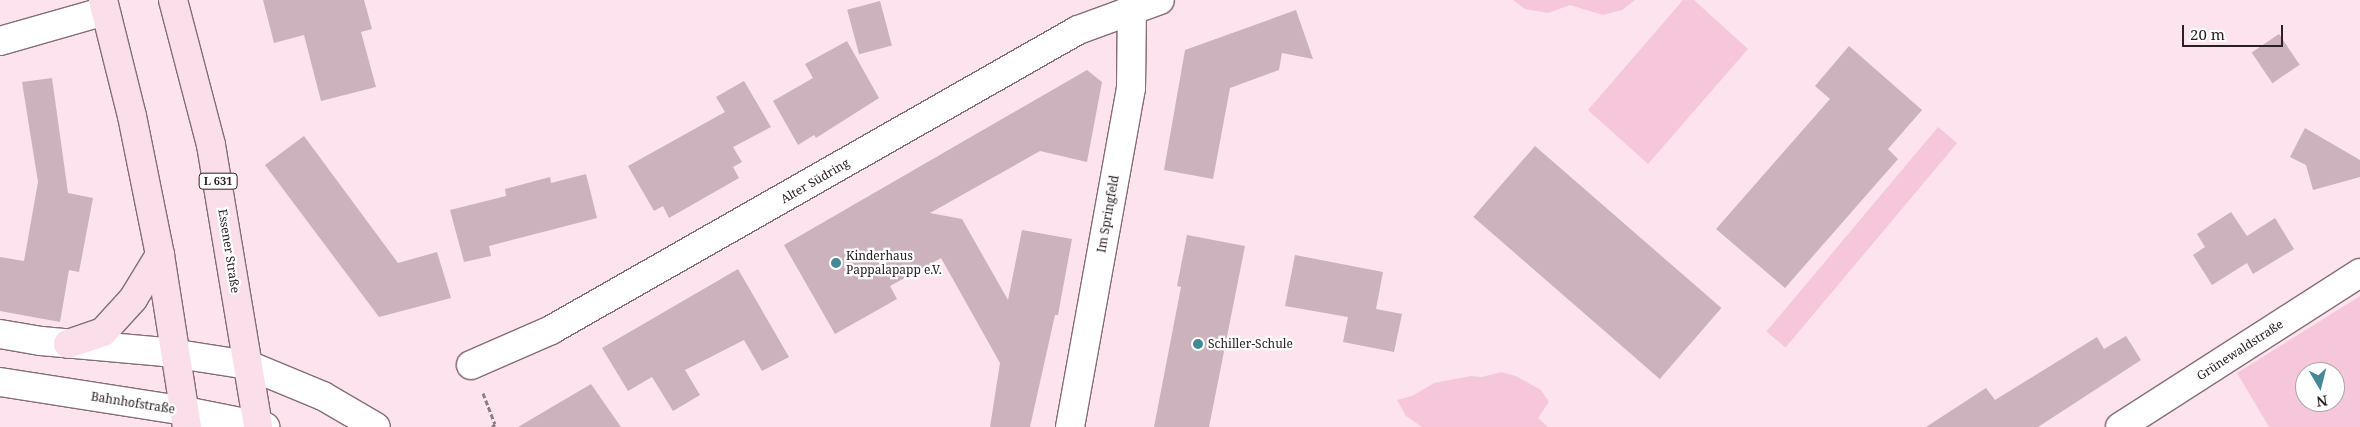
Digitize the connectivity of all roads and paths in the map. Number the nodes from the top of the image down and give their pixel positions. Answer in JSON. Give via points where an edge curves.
{"nodes":[{"id":1,"x":173,"y":0,"type":"edge"},
{"id":2,"x":1160,"y":0,"type":"edge"},
{"id":3,"x":1132,"y":5,"type":"edge"},
{"id":4,"x":104,"y":6,"type":"edge"},
{"id":5,"x":0,"y":41,"type":"edge"},
{"id":6,"x":160,"y":256,"type":"junction"},
{"id":7,"x":2360,"y":273,"type":"edge"},
{"id":8,"x":0,"y":334,"type":"edge"},
{"id":9,"x":68,"y":344,"type":"junction"},
{"id":10,"x":171,"y":353,"type":"junction"},
{"id":11,"x":471,"y":365,"type":"dead end"},
{"id":12,"x":248,"y":366,"type":"junction"},
{"id":13,"x":0,"y":382,"type":"edge"},
{"id":14,"x":186,"y":419,"type":"edge"},
{"id":15,"x":260,"y":426,"type":"edge"},
{"id":16,"x":376,"y":427,"type":"edge"},
{"id":17,"x":1070,"y":427,"type":"edge"},
{"id":18,"x":2120,"y":427,"type":"edge"}],
"edges":[{"from":1,"to":12,"type":"main road","name":"Essener Straße","number":"L 631","via":[[212,145]]},
{"from":2,"to":3,"type":"street","name":"Alter Südring"},
{"from":3,"to":11,"type":"street","name":"Alter Südring","via":[[1078,30],[551,330]]},
{"from":3,"to":17,"type":"street","name":"Im Springfeld","via":[[1131,88]]},
{"from":4,"to":5,"type":"street"},
{"from":4,"to":6,"type":"main road","via":[[132,116]]},
{"from":6,"to":9,"type":"main road","via":[[133,299],[103,332]]},
{"from":6,"to":10,"type":"main road"},
{"from":7,"to":18,"type":"street","name":"Grünewaldstraße"},
{"from":8,"to":9,"type":"street"},
{"from":9,"to":10,"type":"street"},
{"from":10,"to":12,"type":"street"},
{"from":10,"to":14,"type":"main road"},
{"from":12,"to":15,"type":"main road","number":"L 631"},
{"from":12,"to":16,"type":"street","via":[[323,396]]},
{"from":13,"to":14,"type":"street","name":"Bahnhofstraße"},
{"from":14,"to":15,"type":"street","name":"Bahnhofstraße"}]}
